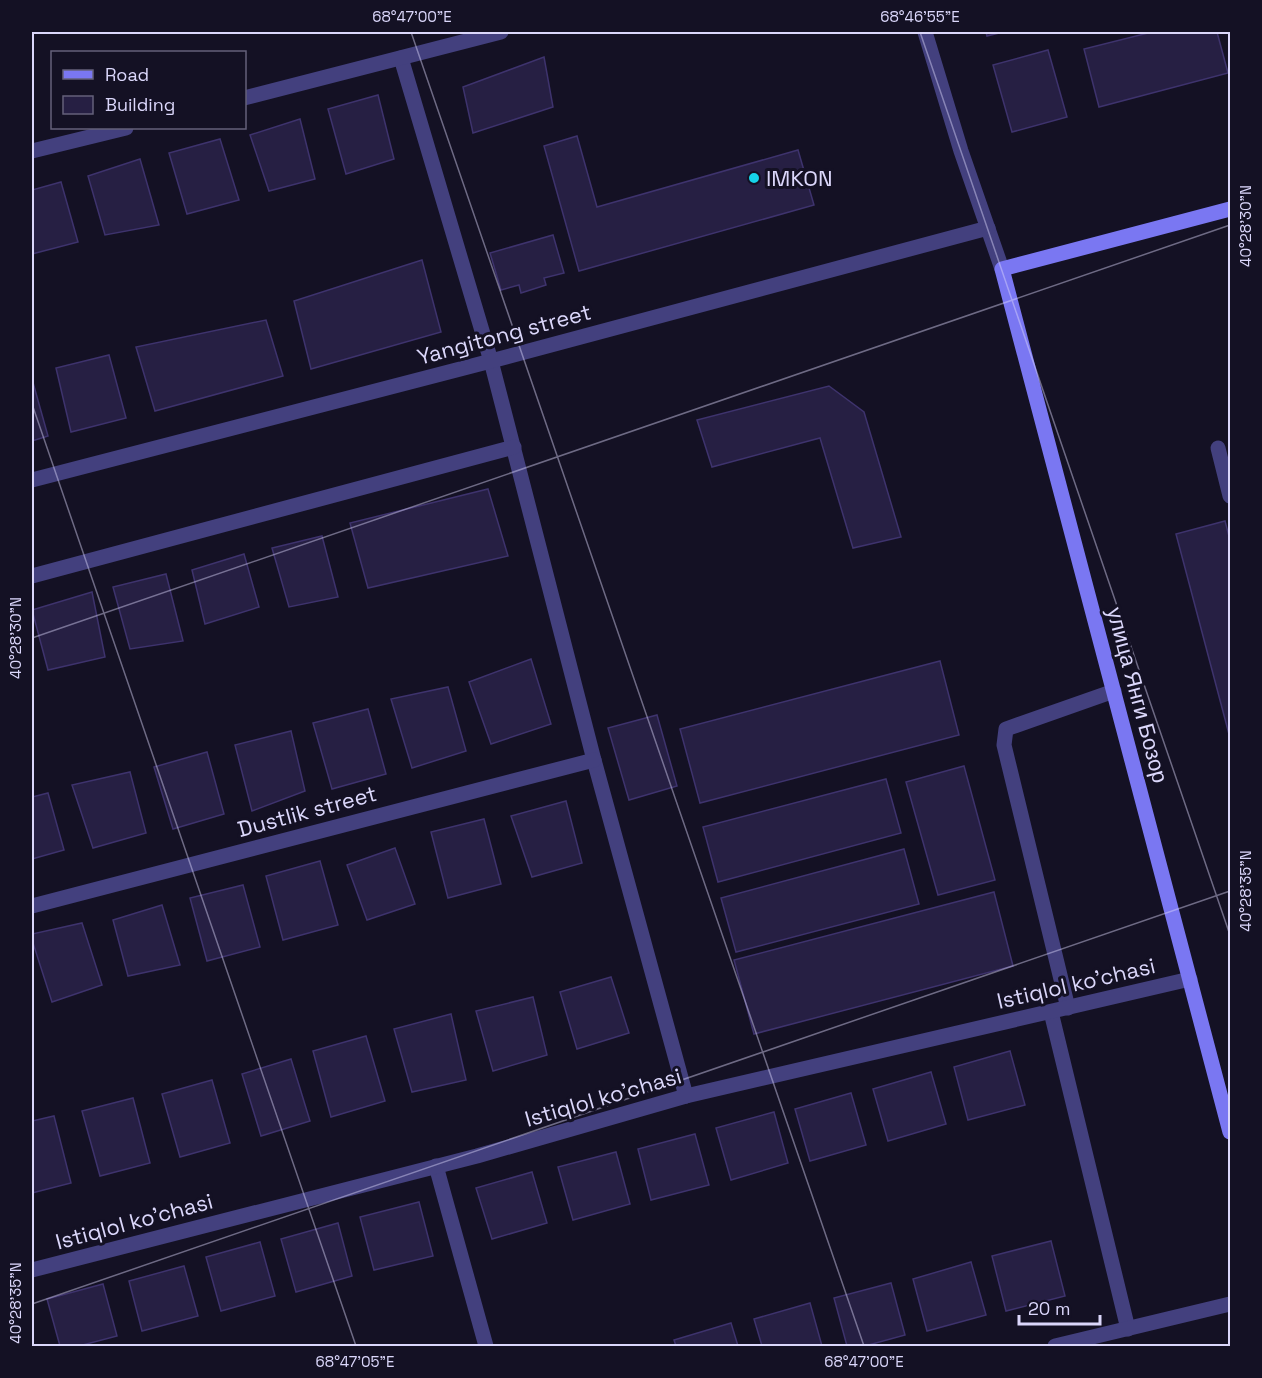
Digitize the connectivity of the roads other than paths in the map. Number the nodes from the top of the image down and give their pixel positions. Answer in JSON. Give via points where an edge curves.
{"nodes":[{"id":1,"x":501,"y":32,"type":"edge"},
{"id":2,"x":925,"y":32,"type":"edge"},
{"id":3,"x":401,"y":58,"type":"junction"},
{"id":4,"x":246,"y":97,"type":"edge"},
{"id":5,"x":122,"y":129,"type":"edge"},
{"id":6,"x":32,"y":152,"type":"edge"},
{"id":7,"x":1230,"y":209,"type":"edge"},
{"id":8,"x":988,"y":228,"type":"junction"},
{"id":9,"x":1002,"y":269,"type":"junction"},
{"id":10,"x":490,"y":361,"type":"junction"},
{"id":11,"x":514,"y":447,"type":"junction"},
{"id":12,"x":1218,"y":448,"type":"dead end"},
{"id":13,"x":32,"y":480,"type":"edge"},
{"id":14,"x":1230,"y":496,"type":"edge"},
{"id":15,"x":32,"y":576,"type":"edge"},
{"id":16,"x":1114,"y":691,"type":"junction"},
{"id":17,"x":594,"y":760,"type":"junction"},
{"id":18,"x":32,"y":906,"type":"edge"},
{"id":19,"x":1190,"y":978,"type":"junction"},
{"id":20,"x":1068,"y":1008,"type":"junction"},
{"id":21,"x":1051,"y":1012,"type":"junction"},
{"id":22,"x":686,"y":1096,"type":"junction"},
{"id":23,"x":1230,"y":1132,"type":"edge"},
{"id":24,"x":436,"y":1166,"type":"junction"},
{"id":25,"x":32,"y":1270,"type":"edge"},
{"id":26,"x":1230,"y":1305,"type":"edge"},
{"id":27,"x":1128,"y":1329,"type":"junction"},
{"id":28,"x":486,"y":1347,"type":"edge"},
{"id":29,"x":1055,"y":1347,"type":"edge"}],
"edges":[{"from":1,"to":3,"type":"street"},
{"from":2,"to":8,"type":"street"},
{"from":3,"to":4,"type":"street"},
{"from":3,"to":10,"type":"street"},
{"from":5,"to":6,"type":"street"},
{"from":7,"to":9,"type":"street"},
{"from":8,"to":9,"type":"street"},
{"from":8,"to":10,"type":"street","name":"Yangitong street"},
{"from":9,"to":16,"type":"street","name":"улица Янги Бозор"},
{"from":10,"to":11,"type":"street"},
{"from":10,"to":13,"type":"street","name":"Yangitong street"},
{"from":11,"to":15,"type":"street"},
{"from":11,"to":17,"type":"street"},
{"from":12,"to":14,"type":"street"},
{"from":16,"to":19,"type":"street","name":"улица Янги Бозор"},
{"from":16,"to":20,"type":"street","via":[[1006,729],[1004,745]]},
{"from":17,"to":18,"type":"street","name":"Dustlik street"},
{"from":17,"to":22,"type":"street"},
{"from":19,"to":20,"type":"street","name":"Istiqlol ko'chasi"},
{"from":19,"to":23,"type":"street","name":"улица Янги Бозор"},
{"from":20,"to":21,"type":"street","name":"Istiqlol ko'chasi"},
{"from":21,"to":22,"type":"street","name":"Istiqlol ko'chasi"},
{"from":21,"to":27,"type":"street"},
{"from":22,"to":24,"type":"street","name":"Istiqlol ko'chasi"},
{"from":24,"to":25,"type":"street","name":"Istiqlol ko'chasi"},
{"from":24,"to":28,"type":"street"},
{"from":26,"to":27,"type":"street"},
{"from":27,"to":29,"type":"street"}]}
